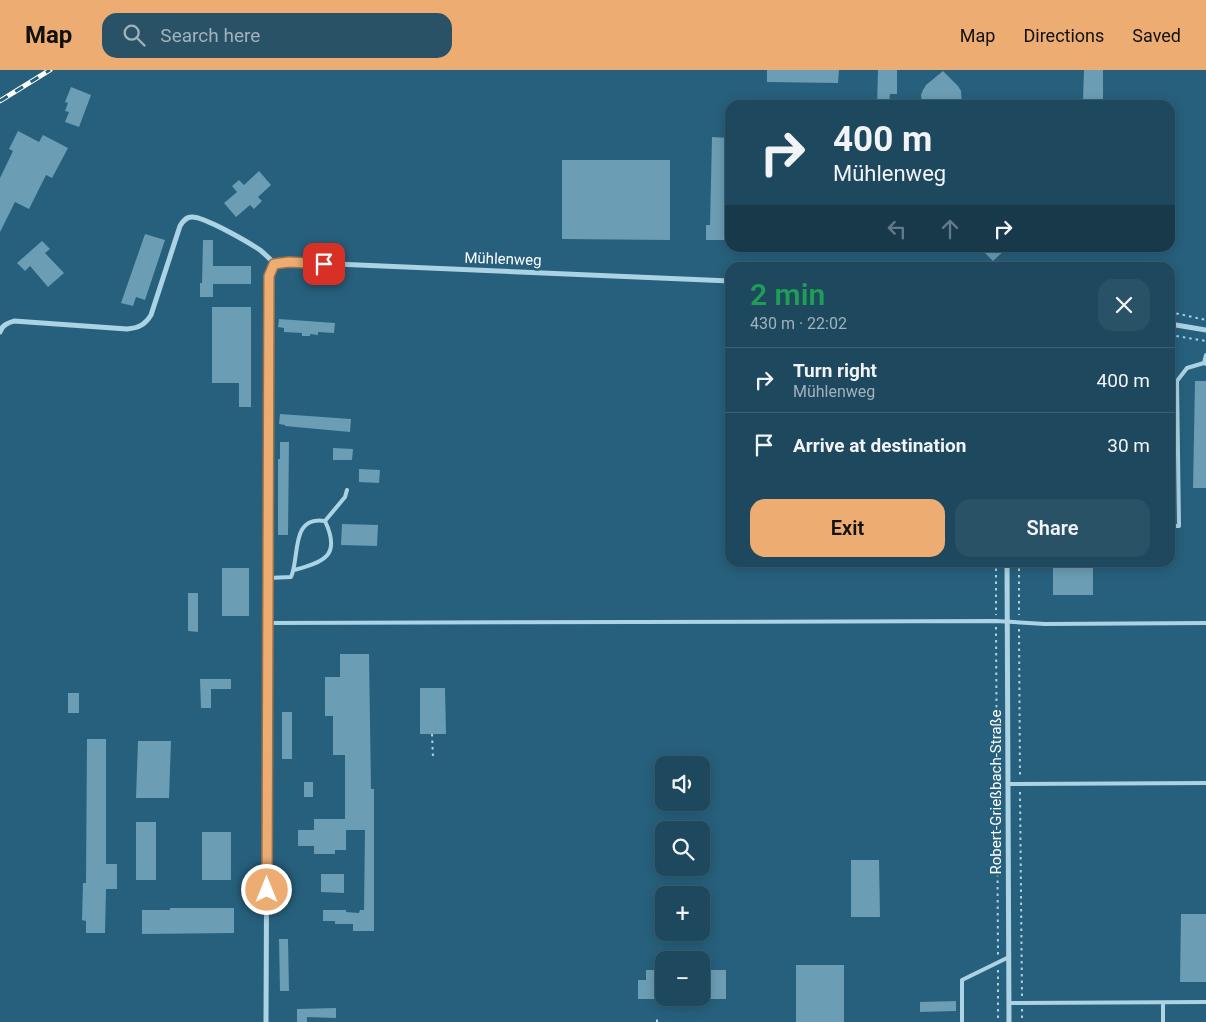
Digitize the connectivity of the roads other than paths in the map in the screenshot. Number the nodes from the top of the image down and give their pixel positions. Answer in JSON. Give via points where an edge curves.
{"nodes":[{"id":1,"x":274,"y":264,"type":"junction"},
{"id":2,"x":725,"y":281,"type":"edge"},
{"id":3,"x":1175,"y":325,"type":"edge"},
{"id":4,"x":1206,"y":330,"type":"edge"},
{"id":5,"x":0,"y":332,"type":"edge"},
{"id":6,"x":1206,"y":355,"type":"edge"},
{"id":7,"x":1205,"y":364,"type":"edge"},
{"id":8,"x":347,"y":490,"type":"dead end"},
{"id":9,"x":325,"y":520,"type":"junction"},
{"id":10,"x":1175,"y":526,"type":"edge"},
{"id":11,"x":1007,"y":567,"type":"edge"},
{"id":12,"x":294,"y":570,"type":"junction"},
{"id":13,"x":268,"y":578,"type":"junction"},
{"id":14,"x":1007,"y":622,"type":"junction"},
{"id":15,"x":268,"y":623,"type":"junction"},
{"id":16,"x":1206,"y":624,"type":"edge"},
{"id":17,"x":1206,"y":783,"type":"edge"},
{"id":18,"x":1008,"y":784,"type":"junction"},
{"id":19,"x":1009,"y":957,"type":"junction"},
{"id":20,"x":1206,"y":1002,"type":"edge"},
{"id":21,"x":1009,"y":1003,"type":"junction"},
{"id":22,"x":1163,"y":1003,"type":"junction"},
{"id":23,"x":266,"y":1022,"type":"edge"},
{"id":24,"x":962,"y":1022,"type":"edge"},
{"id":25,"x":1009,"y":1022,"type":"edge"},
{"id":26,"x":1163,"y":1022,"type":"edge"}],
"edges":[{"from":1,"to":2,"type":"street","name":"Mühlenweg","via":[[289,262]]},
{"from":1,"to":5,"type":"street","via":[[262,251],[214,224],[188,218],[180,226],[150,315],[142,325],[127,329],[14,321],[7,323]]},
{"from":1,"to":13,"type":"street","via":[[269,276]]},
{"from":3,"to":4,"type":"street"},
{"from":6,"to":7,"type":"lane"},
{"from":7,"to":10,"type":"lane","via":[[1187,368],[1177,381],[1179,526]]},
{"from":8,"to":9,"type":"lane","via":[[345,497]]},
{"from":9,"to":12,"type":"lane","via":[[317,519],[302,529]]},
{"from":9,"to":12,"type":"lane","via":[[332,540],[324,560]]},
{"from":11,"to":14,"type":"street","name":"Robert-Grießbach-Straße"},
{"from":12,"to":13,"type":"lane","via":[[291,577]]},
{"from":13,"to":15,"type":"street"},
{"from":14,"to":15,"type":"lane"},
{"from":14,"to":16,"type":"lane"},
{"from":14,"to":18,"type":"street","name":"Robert-Grießbach-Straße"},
{"from":15,"to":23,"type":"street"},
{"from":17,"to":18,"type":"lane"},
{"from":18,"to":19,"type":"street","name":"Robert-Grießbach-Straße"},
{"from":19,"to":21,"type":"street","name":"Robert-Grießbach-Straße"},
{"from":19,"to":24,"type":"lane","via":[[962,980]]},
{"from":20,"to":22,"type":"lane"},
{"from":21,"to":22,"type":"lane"},
{"from":21,"to":25,"type":"street","name":"Robert-Grießbach-Straße"},
{"from":22,"to":26,"type":"lane"}]}
